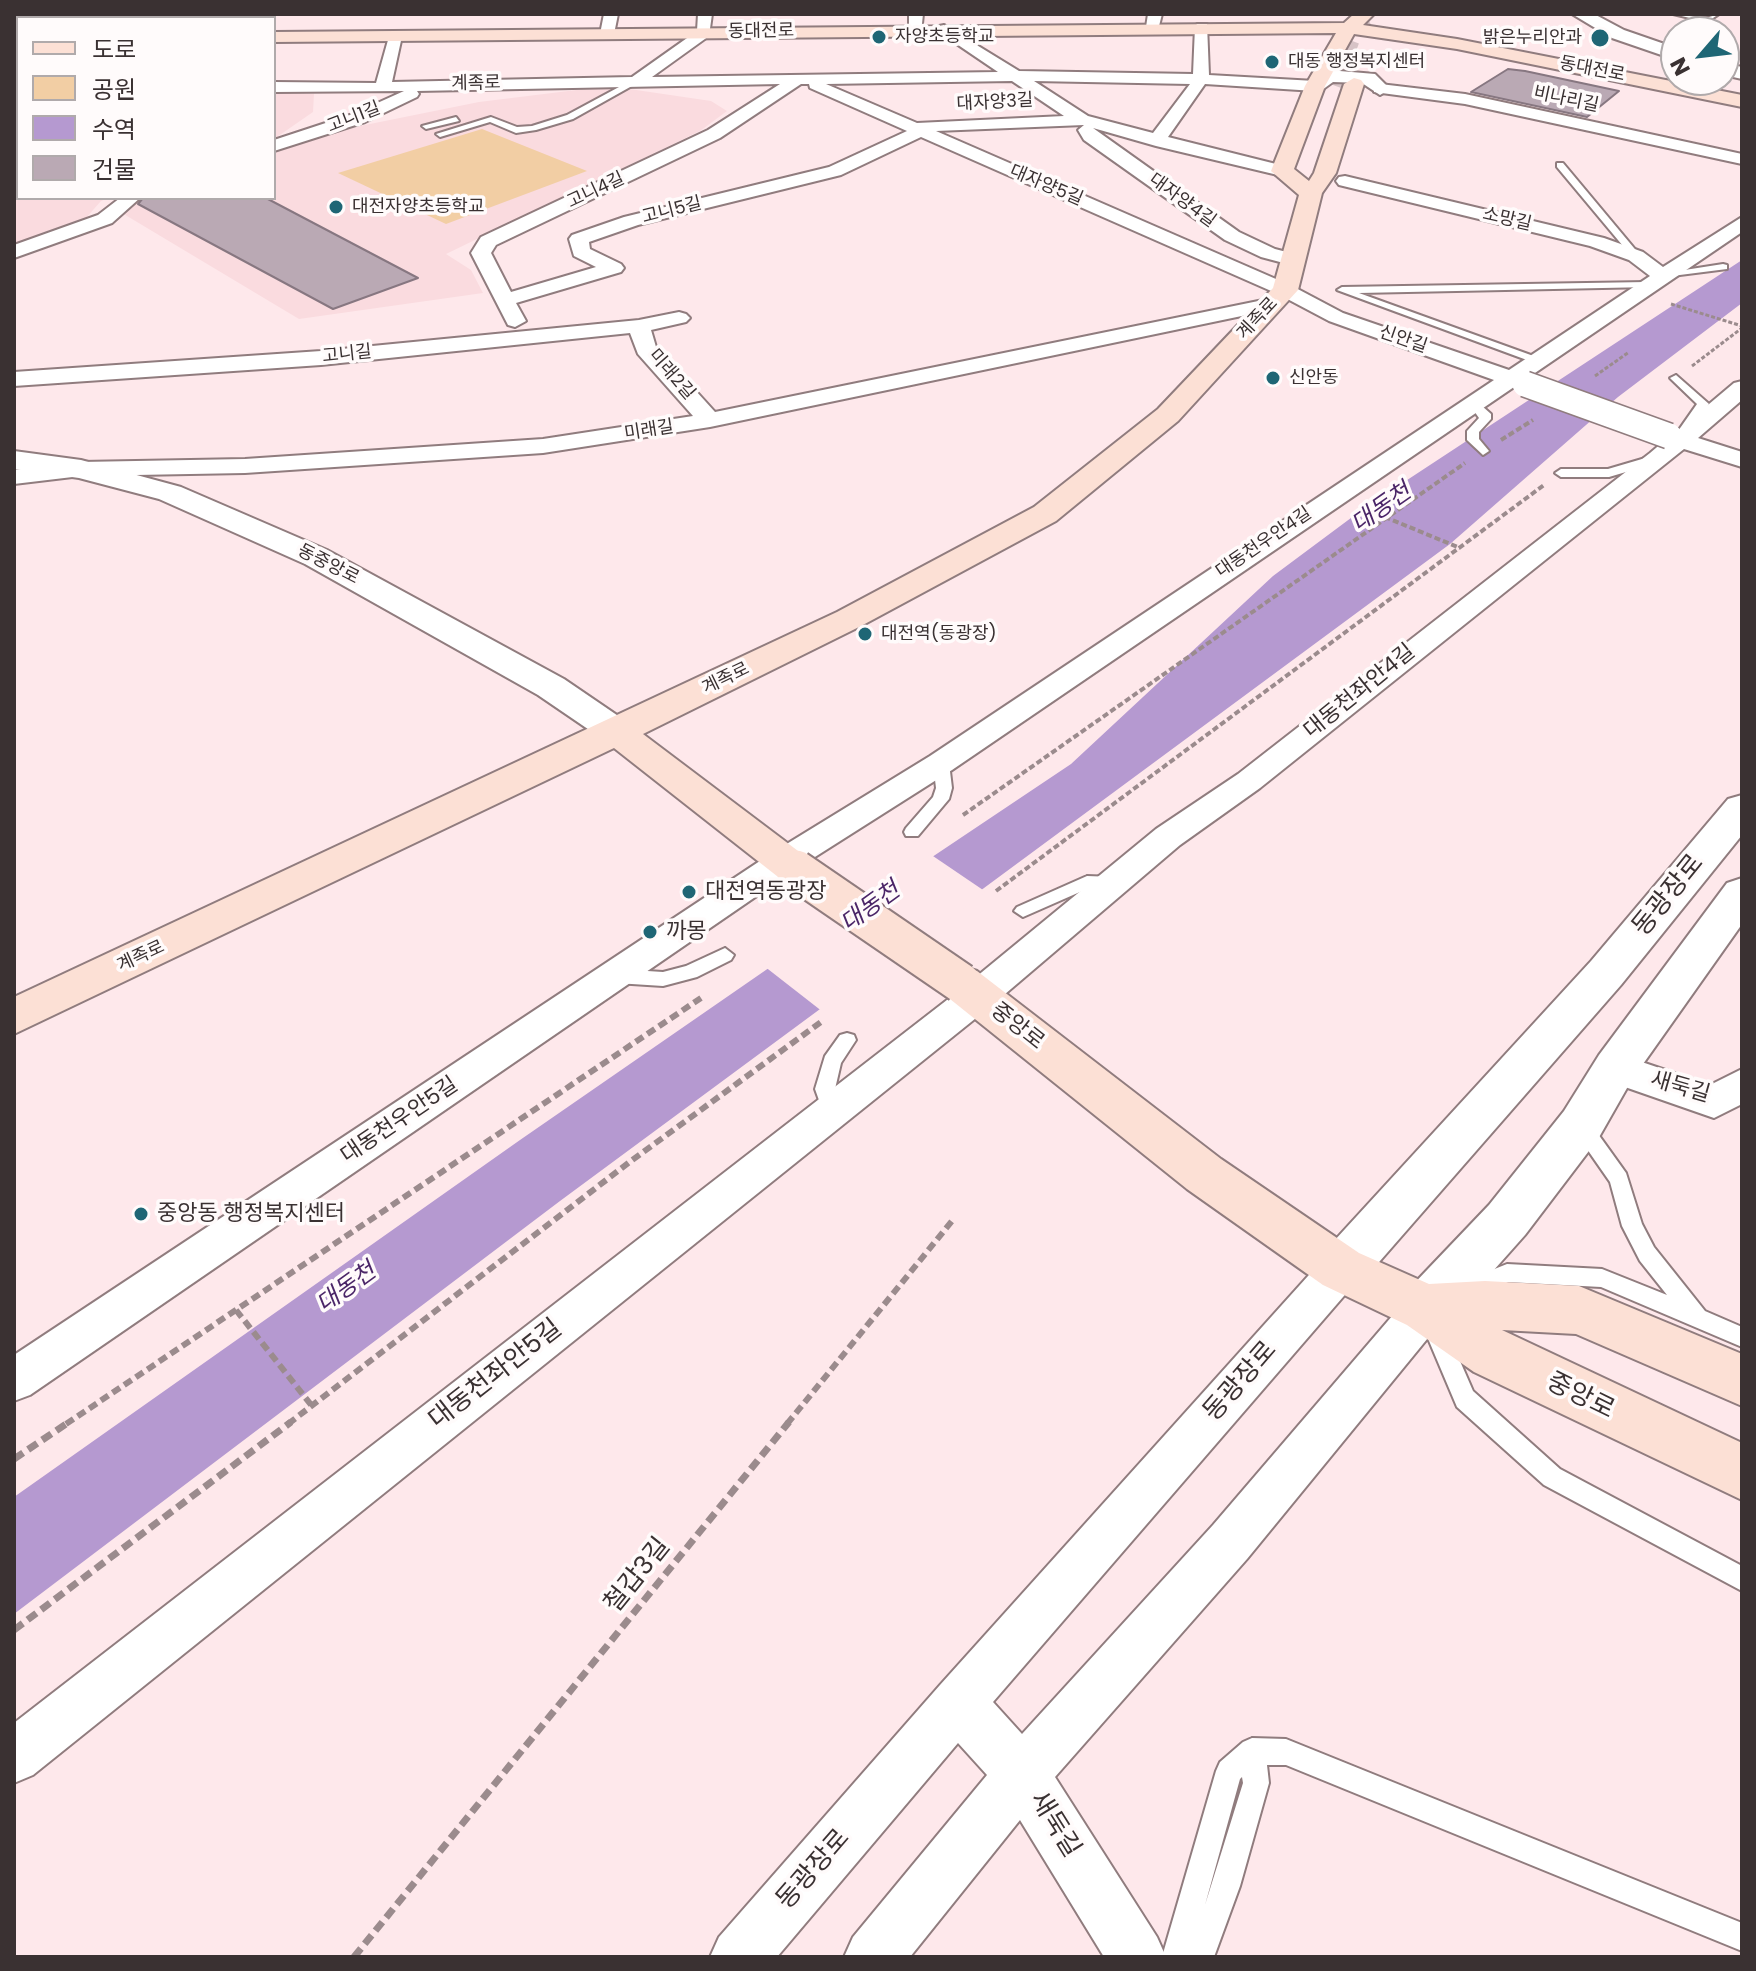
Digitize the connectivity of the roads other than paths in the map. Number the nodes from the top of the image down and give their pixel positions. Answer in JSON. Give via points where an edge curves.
{"nodes":[{"id":1,"x":611,"y":14,"type":"edge"},
{"id":2,"x":1365,"y":14,"type":"edge"},
{"id":3,"x":1581,"y":14,"type":"edge"},
{"id":4,"x":1677,"y":14,"type":"edge"},
{"id":5,"x":1715,"y":14,"type":"edge"},
{"id":6,"x":1409,"y":20,"type":"dead end"},
{"id":7,"x":1154,"y":21,"type":"edge"},
{"id":8,"x":1351,"y":21,"type":"edge"},
{"id":9,"x":916,"y":22,"type":"edge"},
{"id":10,"x":705,"y":23,"type":"edge"},
{"id":11,"x":1202,"y":27,"type":"junction"},
{"id":12,"x":944,"y":29,"type":"junction"},
{"id":13,"x":607,"y":34,"type":"junction"},
{"id":14,"x":395,"y":36,"type":"junction"},
{"id":15,"x":276,"y":37,"type":"edge"},
{"id":16,"x":1660,"y":48,"type":"edge"},
{"id":17,"x":1383,"y":67,"type":"junction"},
{"id":18,"x":1013,"y":76,"type":"junction"},
{"id":19,"x":1201,"y":79,"type":"junction"},
{"id":20,"x":635,"y":82,"type":"junction"},
{"id":21,"x":801,"y":82,"type":"junction"},
{"id":22,"x":432,"y":85,"type":"junction"},
{"id":23,"x":1334,"y":85,"type":"junction"},
{"id":24,"x":276,"y":87,"type":"edge"},
{"id":25,"x":383,"y":88,"type":"junction"},
{"id":26,"x":767,"y":101,"type":"junction"},
{"id":27,"x":1742,"y":101,"type":"edge"},
{"id":28,"x":883,"y":116,"type":"junction"},
{"id":29,"x":1085,"y":121,"type":"junction"},
{"id":30,"x":470,"y":125,"type":"junction"},
{"id":31,"x":426,"y":126,"type":"dead end"},
{"id":32,"x":914,"y":130,"type":"junction"},
{"id":33,"x":440,"y":134,"type":"dead end"},
{"id":34,"x":1156,"y":141,"type":"junction"},
{"id":35,"x":276,"y":145,"type":"edge"},
{"id":36,"x":1355,"y":155,"type":"dead end"},
{"id":37,"x":1742,"y":159,"type":"edge"},
{"id":38,"x":1560,"y":165,"type":"dead end"},
{"id":39,"x":1282,"y":171,"type":"junction"},
{"id":40,"x":1345,"y":181,"type":"junction"},
{"id":41,"x":1311,"y":193,"type":"junction"},
{"id":42,"x":129,"y":200,"type":"edge"},
{"id":43,"x":1742,"y":223,"type":"edge"},
{"id":44,"x":14,"y":252,"type":"edge"},
{"id":45,"x":1636,"y":256,"type":"junction"},
{"id":46,"x":1295,"y":260,"type":"junction"},
{"id":47,"x":1723,"y":267,"type":"dead end"},
{"id":48,"x":1652,"y":282,"type":"junction"},
{"id":49,"x":1279,"y":297,"type":"junction"},
{"id":50,"x":504,"y":300,"type":"junction"},
{"id":51,"x":679,"y":318,"type":"dead end"},
{"id":52,"x":639,"y":326,"type":"junction"},
{"id":53,"x":522,"y":337,"type":"junction"},
{"id":54,"x":1523,"y":374,"type":"junction"},
{"id":55,"x":1676,"y":378,"type":"dead end"},
{"id":56,"x":14,"y":379,"type":"edge"},
{"id":57,"x":1742,"y":388,"type":"edge"},
{"id":58,"x":1473,"y":401,"type":"junction"},
{"id":59,"x":710,"y":420,"type":"junction"},
{"id":60,"x":1669,"y":444,"type":"junction"},
{"id":61,"x":1483,"y":451,"type":"road end"},
{"id":62,"x":14,"y":460,"type":"edge"},
{"id":63,"x":1742,"y":460,"type":"edge"},
{"id":64,"x":81,"y":469,"type":"junction"},
{"id":65,"x":1561,"y":473,"type":"road end"},
{"id":66,"x":14,"y":477,"type":"edge"},
{"id":67,"x":617,"y":732,"type":"junction"},
{"id":68,"x":941,"y":763,"type":"junction"},
{"id":69,"x":1742,"y":808,"type":"edge"},
{"id":70,"x":912,"y":832,"type":"dead end"},
{"id":71,"x":790,"y":866,"type":"junction"},
{"id":72,"x":1114,"y":883,"type":"junction"},
{"id":73,"x":1742,"y":893,"type":"edge"},
{"id":74,"x":1023,"y":911,"type":"dead end"},
{"id":75,"x":725,"y":955,"type":"dead end"},
{"id":76,"x":616,"y":976,"type":"junction"},
{"id":77,"x":970,"y":990,"type":"junction"},
{"id":78,"x":14,"y":1017,"type":"edge"},
{"id":79,"x":847,"y":1040,"type":"dead end"},
{"id":80,"x":1615,"y":1068,"type":"junction"},
{"id":81,"x":1742,"y":1084,"type":"edge"},
{"id":82,"x":832,"y":1111,"type":"junction"},
{"id":83,"x":1581,"y":1125,"type":"junction"},
{"id":84,"x":1341,"y":1269,"type":"junction"},
{"id":85,"x":1426,"y":1308,"type":"junction"},
{"id":86,"x":1699,"y":1319,"type":"junction"},
{"id":87,"x":1742,"y":1337,"type":"edge"},
{"id":88,"x":14,"y":1380,"type":"edge"},
{"id":89,"x":1742,"y":1380,"type":"edge"},
{"id":90,"x":1687,"y":1447,"type":"junction"},
{"id":91,"x":1742,"y":1472,"type":"edge"},
{"id":92,"x":1742,"y":1495,"type":"edge"},
{"id":93,"x":1742,"y":1579,"type":"edge"},
{"id":94,"x":958,"y":1703,"type":"junction"},
{"id":95,"x":1252,"y":1751,"type":"junction"},
{"id":96,"x":14,"y":1756,"type":"edge"},
{"id":97,"x":1022,"y":1774,"type":"junction"},
{"id":98,"x":1742,"y":1937,"type":"edge"},
{"id":99,"x":739,"y":1957,"type":"edge"},
{"id":100,"x":873,"y":1957,"type":"edge"},
{"id":101,"x":1137,"y":1957,"type":"edge"},
{"id":102,"x":1176,"y":1957,"type":"edge"},
{"id":103,"x":1200,"y":1957,"type":"edge"}],
"edges":[{"from":1,"to":13,"type":"street"},
{"from":2,"to":8,"type":"main road"},
{"from":3,"to":16,"type":"street"},
{"from":4,"to":5,"type":"lane","via":[[1707,20]]},
{"from":6,"to":17,"type":"main road"},
{"from":7,"to":11,"type":"main road","name":"동대전로"},
{"from":7,"to":12,"type":"main road","name":"동대전로"},
{"from":8,"to":11,"type":"main road","name":"동대전로"},
{"from":8,"to":17,"type":"main road","name":"동대전로"},
{"from":8,"to":23,"type":"main road"},
{"from":9,"to":10,"type":"main road","name":"동대전로"},
{"from":9,"to":12,"type":"main road","name":"동대전로"},
{"from":10,"to":13,"type":"main road","name":"동대전로"},
{"from":10,"to":20,"type":"street","name":"동대전로"},
{"from":11,"to":19,"type":"street"},
{"from":12,"to":18,"type":"street"},
{"from":13,"to":14,"type":"main road","name":"동대전로"},
{"from":14,"to":15,"type":"main road","name":"동대전로"},
{"from":14,"to":25,"type":"street"},
{"from":17,"to":23,"type":"street","via":[[1368,78],[1328,76]]},
{"from":17,"to":27,"type":"main road","name":"동대전로","via":[[1400,45],[1448,43]]},
{"from":17,"to":37,"type":"street","name":"비나리길","via":[[1465,99]]},
{"from":18,"to":19,"type":"street","name":"계족로"},
{"from":18,"to":21,"type":"street","name":"계족로"},
{"from":18,"to":29,"type":"street"},
{"from":19,"to":23,"type":"street","name":"계족로"},
{"from":19,"to":34,"type":"street"},
{"from":20,"to":21,"type":"street","name":"계족로"},
{"from":20,"to":22,"type":"street","name":"계족로"},
{"from":20,"to":26,"type":"street"},
{"from":20,"to":30,"type":"lane","via":[[570,117],[533,128],[516,130],[491,119]]},
{"from":21,"to":26,"type":"street","name":"고니4길"},
{"from":21,"to":28,"type":"street","name":"대자양5길"},
{"from":22,"to":25,"type":"street","name":"계족로"},
{"from":22,"to":35,"type":"street","name":"고니1길","via":[[359,118]]},
{"from":23,"to":39,"type":"main road"},
{"from":23,"to":41,"type":"main road","name":"계족로","via":[[1325,173]]},
{"from":24,"to":25,"type":"street","name":"계족로"},
{"from":26,"to":28,"type":"street","via":[[809,102]]},
{"from":26,"to":50,"type":"street","name":"고니4길","via":[[714,134],[488,241],[481,253]]},
{"from":28,"to":32,"type":"street","name":"대자양5길"},
{"from":29,"to":32,"type":"street","name":"대자양3길"},
{"from":29,"to":34,"type":"street"},
{"from":29,"to":46,"type":"street","name":"대자양4길","via":[[1090,136],[1232,236]]},
{"from":30,"to":31,"type":"lane","via":[[454,118]]},
{"from":30,"to":33,"type":"lane"},
{"from":32,"to":49,"type":"street","name":"대자양5길"},
{"from":32,"to":50,"type":"street","name":"고니5길","via":[[835,171],[631,221],[579,239],[581,252],[614,268]]},
{"from":34,"to":39,"type":"street"},
{"from":36,"to":40,"type":"main road"},
{"from":38,"to":45,"type":"lane"},
{"from":39,"to":41,"type":"main road"},
{"from":40,"to":41,"type":"main road"},
{"from":40,"to":45,"type":"street","name":"소망길"},
{"from":41,"to":46,"type":"main road","name":"계족로"},
{"from":42,"to":44,"type":"street","via":[[105,219]]},
{"from":43,"to":48,"type":"street","name":"대동천우안4길"},
{"from":45,"to":48,"type":"street","name":"소망길"},
{"from":46,"to":49,"type":"main road","name":"계족로"},
{"from":47,"to":48,"type":"lane"},
{"from":48,"to":54,"type":"street","name":"대동천우안4길"},
{"from":48,"to":54,"type":"lane","via":[[1342,290]]},
{"from":49,"to":54,"type":"street","name":"신안길"},
{"from":49,"to":59,"type":"street","name":"미래길"},
{"from":49,"to":67,"type":"main road","name":"계족로","via":[[1168,415],[1045,514],[849,619]]},
{"from":50,"to":53,"type":"street","name":"고니4길"},
{"from":51,"to":52,"type":"street","name":"고니길"},
{"from":52,"to":53,"type":"street","name":"고니길"},
{"from":52,"to":59,"type":"street","name":"미래2길","via":[[646,349]]},
{"from":53,"to":56,"type":"street","name":"고니길","via":[[321,358]]},
{"from":54,"to":58,"type":"street","name":"대동천우안4길"},
{"from":54,"to":60,"type":"street","name":"신안길","bridge":true},
{"from":55,"to":60,"type":"lane","via":[[1703,404]]},
{"from":57,"to":60,"type":"street","name":"대동천좌안4길"},
{"from":58,"to":61,"type":"lane","via":[[1485,414],[1473,431],[1473,440]]},
{"from":58,"to":68,"type":"street","name":"대동천우안4길"},
{"from":59,"to":64,"type":"street","name":"미래길","via":[[543,446],[441,455]]},
{"from":60,"to":63,"type":"street"},
{"from":60,"to":65,"type":"lane","via":[[1609,473]]},
{"from":60,"to":72,"type":"street","name":"대동천좌안4길"},
{"from":62,"to":64,"type":"street","name":"동중앙로"},
{"from":64,"to":66,"type":"street","name":"미래길"},
{"from":64,"to":67,"type":"street","name":"동중앙로","via":[[170,493],[316,557],[551,687]]},
{"from":67,"to":71,"type":"main road","name":"중앙로"},
{"from":67,"to":78,"type":"main road","name":"계족로"},
{"from":68,"to":70,"type":"lane","via":[[941,799]]},
{"from":68,"to":71,"type":"street","name":"대동천우안4길"},
{"from":69,"to":84,"type":"street","name":"동광장로","via":[[1606,973]]},
{"from":71,"to":76,"type":"street","name":"대동천우안5길"},
{"from":71,"to":77,"type":"main road","name":"중앙로","bridge":true},
{"from":72,"to":74,"type":"lane","via":[[1087,882]]},
{"from":72,"to":77,"type":"street","name":"대동천좌안4길"},
{"from":73,"to":80,"type":"street"},
{"from":75,"to":76,"type":"lane","via":[[663,979]]},
{"from":76,"to":88,"type":"street","name":"대동천우안5길"},
{"from":77,"to":82,"type":"street","name":"대동천좌안5길"},
{"from":77,"to":84,"type":"main road","name":"중앙로","via":[[1204,1174]]},
{"from":79,"to":82,"type":"lane","via":[[832,1061],[825,1089]]},
{"from":80,"to":81,"type":"street","name":"새둑길","via":[[1714,1102]]},
{"from":80,"to":83,"type":"street"},
{"from":82,"to":96,"type":"street","name":"대동천좌안5길"},
{"from":83,"to":85,"type":"street","via":[[1507,1220]]},
{"from":83,"to":86,"type":"lane","via":[[1619,1179],[1632,1226],[1647,1254]]},
{"from":84,"to":85,"type":"main road","name":"중앙로"},
{"from":84,"to":94,"type":"street","name":"동광장로"},
{"from":85,"to":86,"type":"lane","via":[[1507,1273],[1602,1278]]},
{"from":85,"to":89,"type":"main road","name":"중앙로","via":[[1579,1310]]},
{"from":85,"to":90,"type":"main road","name":"중앙로","via":[[1493,1354]]},
{"from":85,"to":93,"type":"lane","via":[[1465,1399],[1552,1477]]},
{"from":85,"to":97,"type":"street","via":[[1230,1542]]},
{"from":86,"to":87,"type":"lane"},
{"from":90,"to":91,"type":"main road","name":"중앙로"},
{"from":90,"to":92,"type":"lane"},
{"from":94,"to":97,"type":"street","name":"새둑길"},
{"from":94,"to":99,"type":"street","name":"동광장로"},
{"from":95,"to":98,"type":"lane","via":[[1286,1752]]},
{"from":95,"to":102,"type":"lane","via":[[1229,1771]]},
{"from":95,"to":103,"type":"lane","via":[[1256,1783]]},
{"from":97,"to":100,"type":"street"},
{"from":97,"to":101,"type":"street","name":"새둑길"}]}
